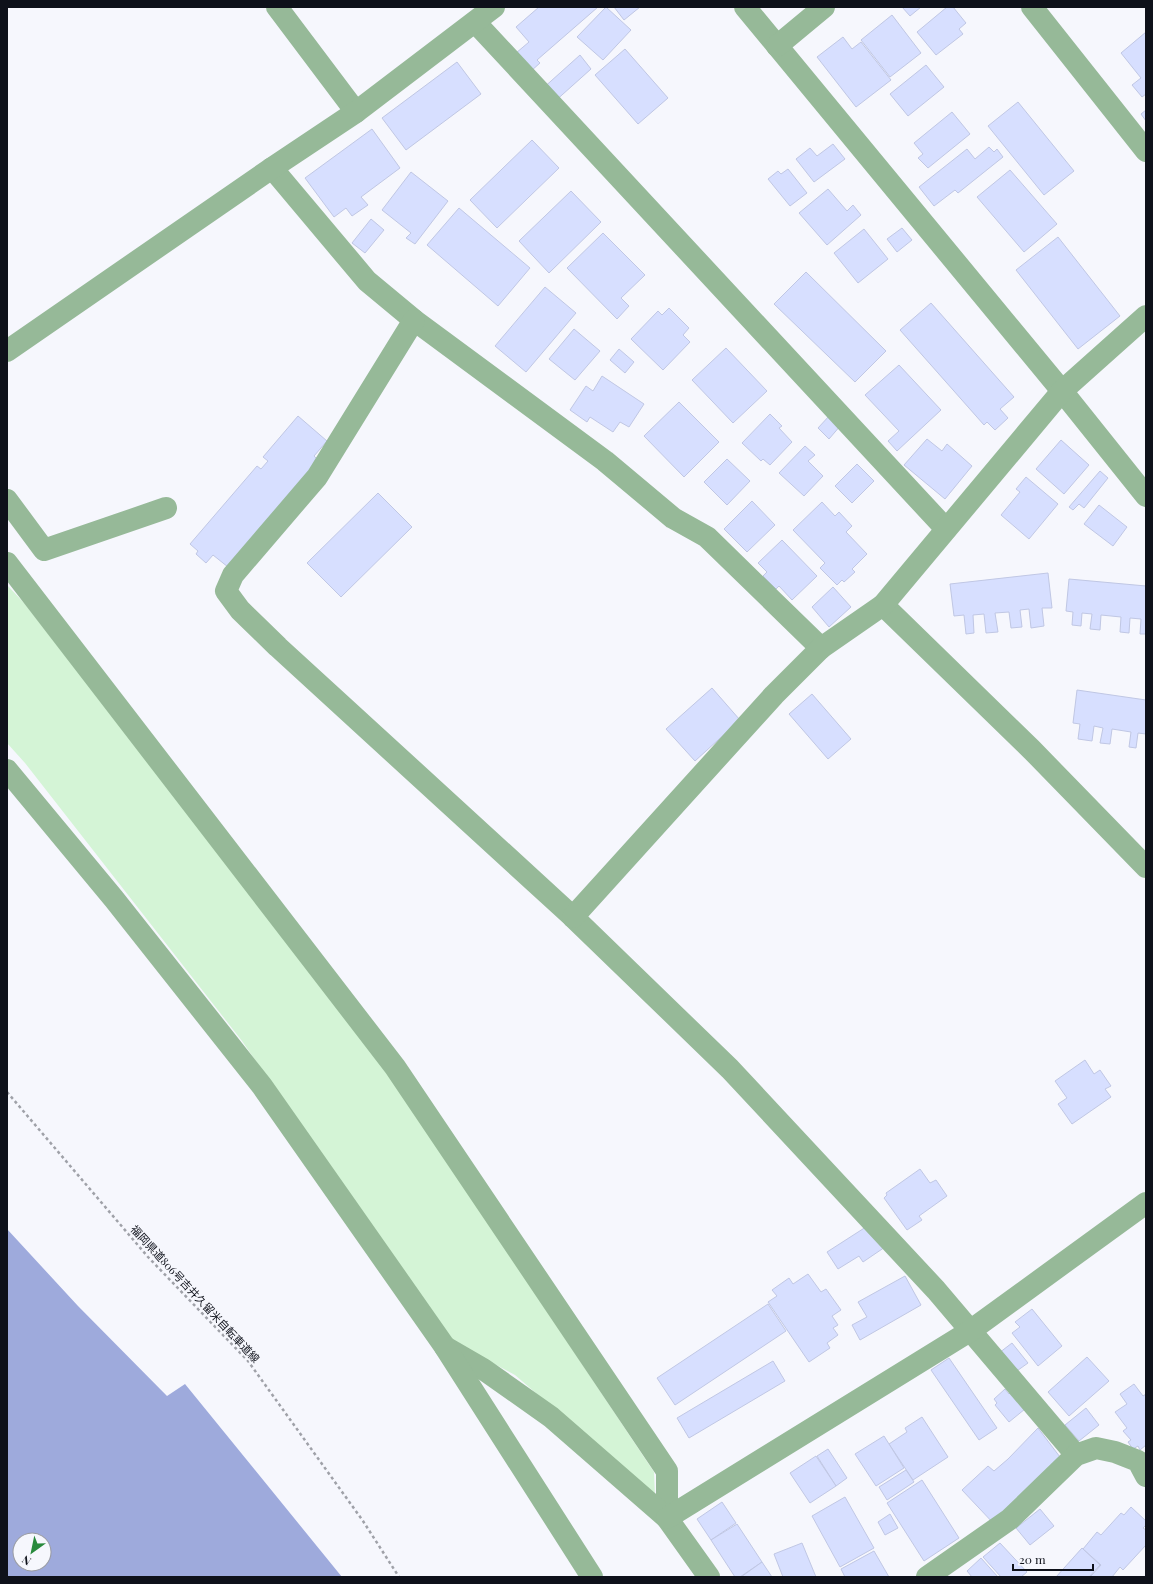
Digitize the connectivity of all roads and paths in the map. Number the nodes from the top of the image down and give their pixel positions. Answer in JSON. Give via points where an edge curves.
{"nodes":[{"id":1,"x":277,"y":7,"type":"edge"},
{"id":2,"x":494,"y":7,"type":"edge"},
{"id":3,"x":745,"y":7,"type":"edge"},
{"id":4,"x":824,"y":7,"type":"edge"},
{"id":5,"x":1032,"y":7,"type":"edge"},
{"id":6,"x":475,"y":22,"type":"junction"},
{"id":7,"x":777,"y":46,"type":"junction"},
{"id":8,"x":356,"y":112,"type":"junction"},
{"id":9,"x":1146,"y":151,"type":"edge"},
{"id":10,"x":272,"y":168,"type":"junction"},
{"id":11,"x":1146,"y":316,"type":"edge"},
{"id":12,"x":414,"y":320,"type":"junction"},
{"id":13,"x":7,"y":351,"type":"edge"},
{"id":14,"x":1062,"y":391,"type":"junction"},
{"id":15,"x":1146,"y":496,"type":"edge"},
{"id":16,"x":7,"y":500,"type":"edge"},
{"id":17,"x":166,"y":508,"type":"dead end"},
{"id":18,"x":946,"y":529,"type":"junction"},
{"id":19,"x":7,"y":563,"type":"edge"},
{"id":20,"x":883,"y":605,"type":"junction"},
{"id":21,"x":821,"y":648,"type":"junction"},
{"id":22,"x":7,"y":770,"type":"edge"},
{"id":23,"x":1146,"y":868,"type":"edge"},
{"id":24,"x":573,"y":917,"type":"junction"},
{"id":25,"x":7,"y":1092,"type":"edge"},
{"id":26,"x":1146,"y":1203,"type":"edge"},
{"id":27,"x":970,"y":1331,"type":"junction"},
{"id":28,"x":445,"y":1347,"type":"junction"},
{"id":29,"x":1076,"y":1455,"type":"junction"},
{"id":30,"x":1143,"y":1463,"type":"edge"},
{"id":31,"x":667,"y":1518,"type":"junction"},
{"id":32,"x":399,"y":1577,"type":"edge"},
{"id":33,"x":592,"y":1577,"type":"edge"},
{"id":34,"x":709,"y":1577,"type":"edge"},
{"id":35,"x":927,"y":1577,"type":"edge"}],
"edges":[{"from":1,"to":8,"type":"street"},
{"from":2,"to":6,"type":"street"},
{"from":3,"to":7,"type":"street"},
{"from":4,"to":7,"type":"street"},
{"from":5,"to":9,"type":"street"},
{"from":6,"to":8,"type":"street"},
{"from":6,"to":18,"type":"street"},
{"from":7,"to":14,"type":"street"},
{"from":8,"to":10,"type":"street"},
{"from":10,"to":12,"type":"street","via":[[366,281]]},
{"from":10,"to":13,"type":"street"},
{"from":11,"to":14,"type":"street"},
{"from":12,"to":21,"type":"street","via":[[599,457],[673,518],[706,536]]},
{"from":12,"to":24,"type":"street","via":[[317,477],[233,575],[226,591],[240,610],[278,647]]},
{"from":14,"to":15,"type":"street"},
{"from":14,"to":18,"type":"street"},
{"from":16,"to":17,"type":"street","via":[[44,550]]},
{"from":18,"to":20,"type":"street"},
{"from":19,"to":31,"type":"street","via":[[395,1067],[667,1471]]},
{"from":20,"to":21,"type":"street"},
{"from":20,"to":23,"type":"street","via":[[1032,750]]},
{"from":21,"to":24,"type":"street","via":[[774,695]]},
{"from":22,"to":28,"type":"street","via":[[119,905],[262,1086]]},
{"from":24,"to":27,"type":"street","via":[[730,1069],[894,1244]]},
{"from":25,"to":32,"type":"path","name":"福岡県道806号吉井久留米自転車道線","via":[[148,1257],[248,1361],[363,1521]]},
{"from":26,"to":27,"type":"street"},
{"from":27,"to":29,"type":"street"},
{"from":27,"to":31,"type":"street"},
{"from":28,"to":31,"type":"street","via":[[483,1369],[551,1417]]},
{"from":28,"to":33,"type":"street"},
{"from":29,"to":30,"type":"street","via":[[1096,1448]]},
{"from":29,"to":35,"type":"street","via":[[1010,1519]]},
{"from":31,"to":34,"type":"street"}]}
